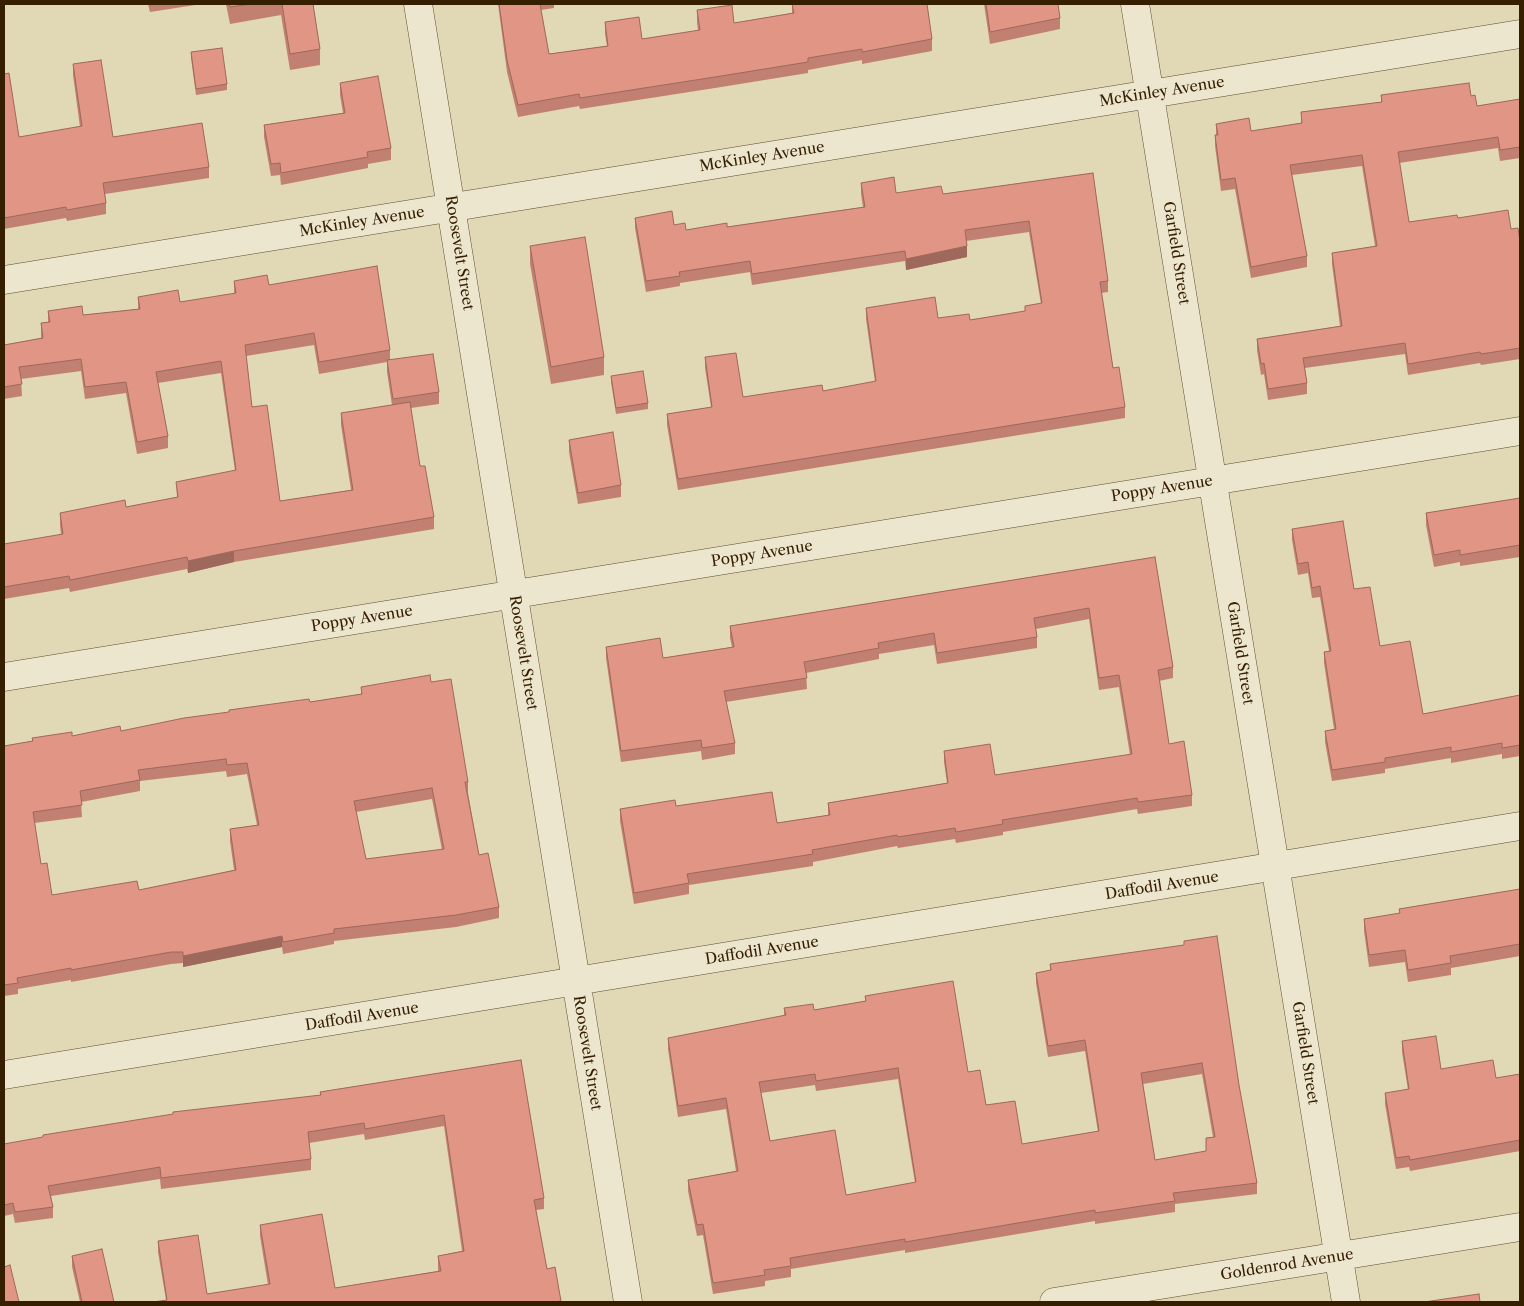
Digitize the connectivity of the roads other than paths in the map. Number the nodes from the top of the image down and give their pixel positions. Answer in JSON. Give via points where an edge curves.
{"nodes":[{"id":1,"x":418,"y":4,"type":"edge"},
{"id":2,"x":1135,"y":4,"type":"edge"},
{"id":3,"x":1520,"y":34,"type":"edge"},
{"id":4,"x":1150,"y":94,"type":"junction"},
{"id":5,"x":452,"y":208,"type":"junction"},
{"id":6,"x":4,"y":280,"type":"edge"},
{"id":7,"x":1520,"y":431,"type":"edge"},
{"id":8,"x":1213,"y":481,"type":"junction"},
{"id":9,"x":513,"y":594,"type":"junction"},
{"id":10,"x":4,"y":677,"type":"edge"},
{"id":11,"x":1520,"y":826,"type":"edge"},
{"id":12,"x":1274,"y":867,"type":"junction"},
{"id":13,"x":576,"y":982,"type":"junction"},
{"id":14,"x":4,"y":1075,"type":"edge"},
{"id":15,"x":1520,"y":1227,"type":"edge"},
{"id":16,"x":1338,"y":1257,"type":"junction"},
{"id":17,"x":628,"y":1302,"type":"edge"},
{"id":18,"x":1054,"y":1302,"type":"edge"},
{"id":19,"x":1346,"y":1302,"type":"edge"}],
"edges":[{"from":1,"to":5,"type":"street","name":"Roosevelt Street"},
{"from":2,"to":4,"type":"street","name":"Garfield Street"},
{"from":3,"to":4,"type":"street","name":"McKinley Avenue"},
{"from":4,"to":5,"type":"street","name":"McKinley Avenue"},
{"from":4,"to":8,"type":"street","name":"Garfield Street"},
{"from":5,"to":6,"type":"street","name":"McKinley Avenue"},
{"from":5,"to":9,"type":"street","name":"Roosevelt Street"},
{"from":7,"to":8,"type":"street","name":"Poppy Avenue"},
{"from":8,"to":9,"type":"street","name":"Poppy Avenue"},
{"from":8,"to":12,"type":"street","name":"Garfield Street"},
{"from":9,"to":10,"type":"street","name":"Poppy Avenue"},
{"from":9,"to":13,"type":"street","name":"Roosevelt Street"},
{"from":11,"to":12,"type":"street","name":"Daffodil Avenue"},
{"from":12,"to":13,"type":"street","name":"Daffodil Avenue"},
{"from":12,"to":16,"type":"street","name":"Garfield Street"},
{"from":13,"to":14,"type":"street","name":"Daffodil Avenue"},
{"from":13,"to":17,"type":"street","name":"Roosevelt Street"},
{"from":15,"to":16,"type":"street","name":"Goldenrod Avenue"},
{"from":16,"to":18,"type":"street","name":"Goldenrod Avenue"},
{"from":16,"to":19,"type":"street","name":"Garfield Street"}]}
